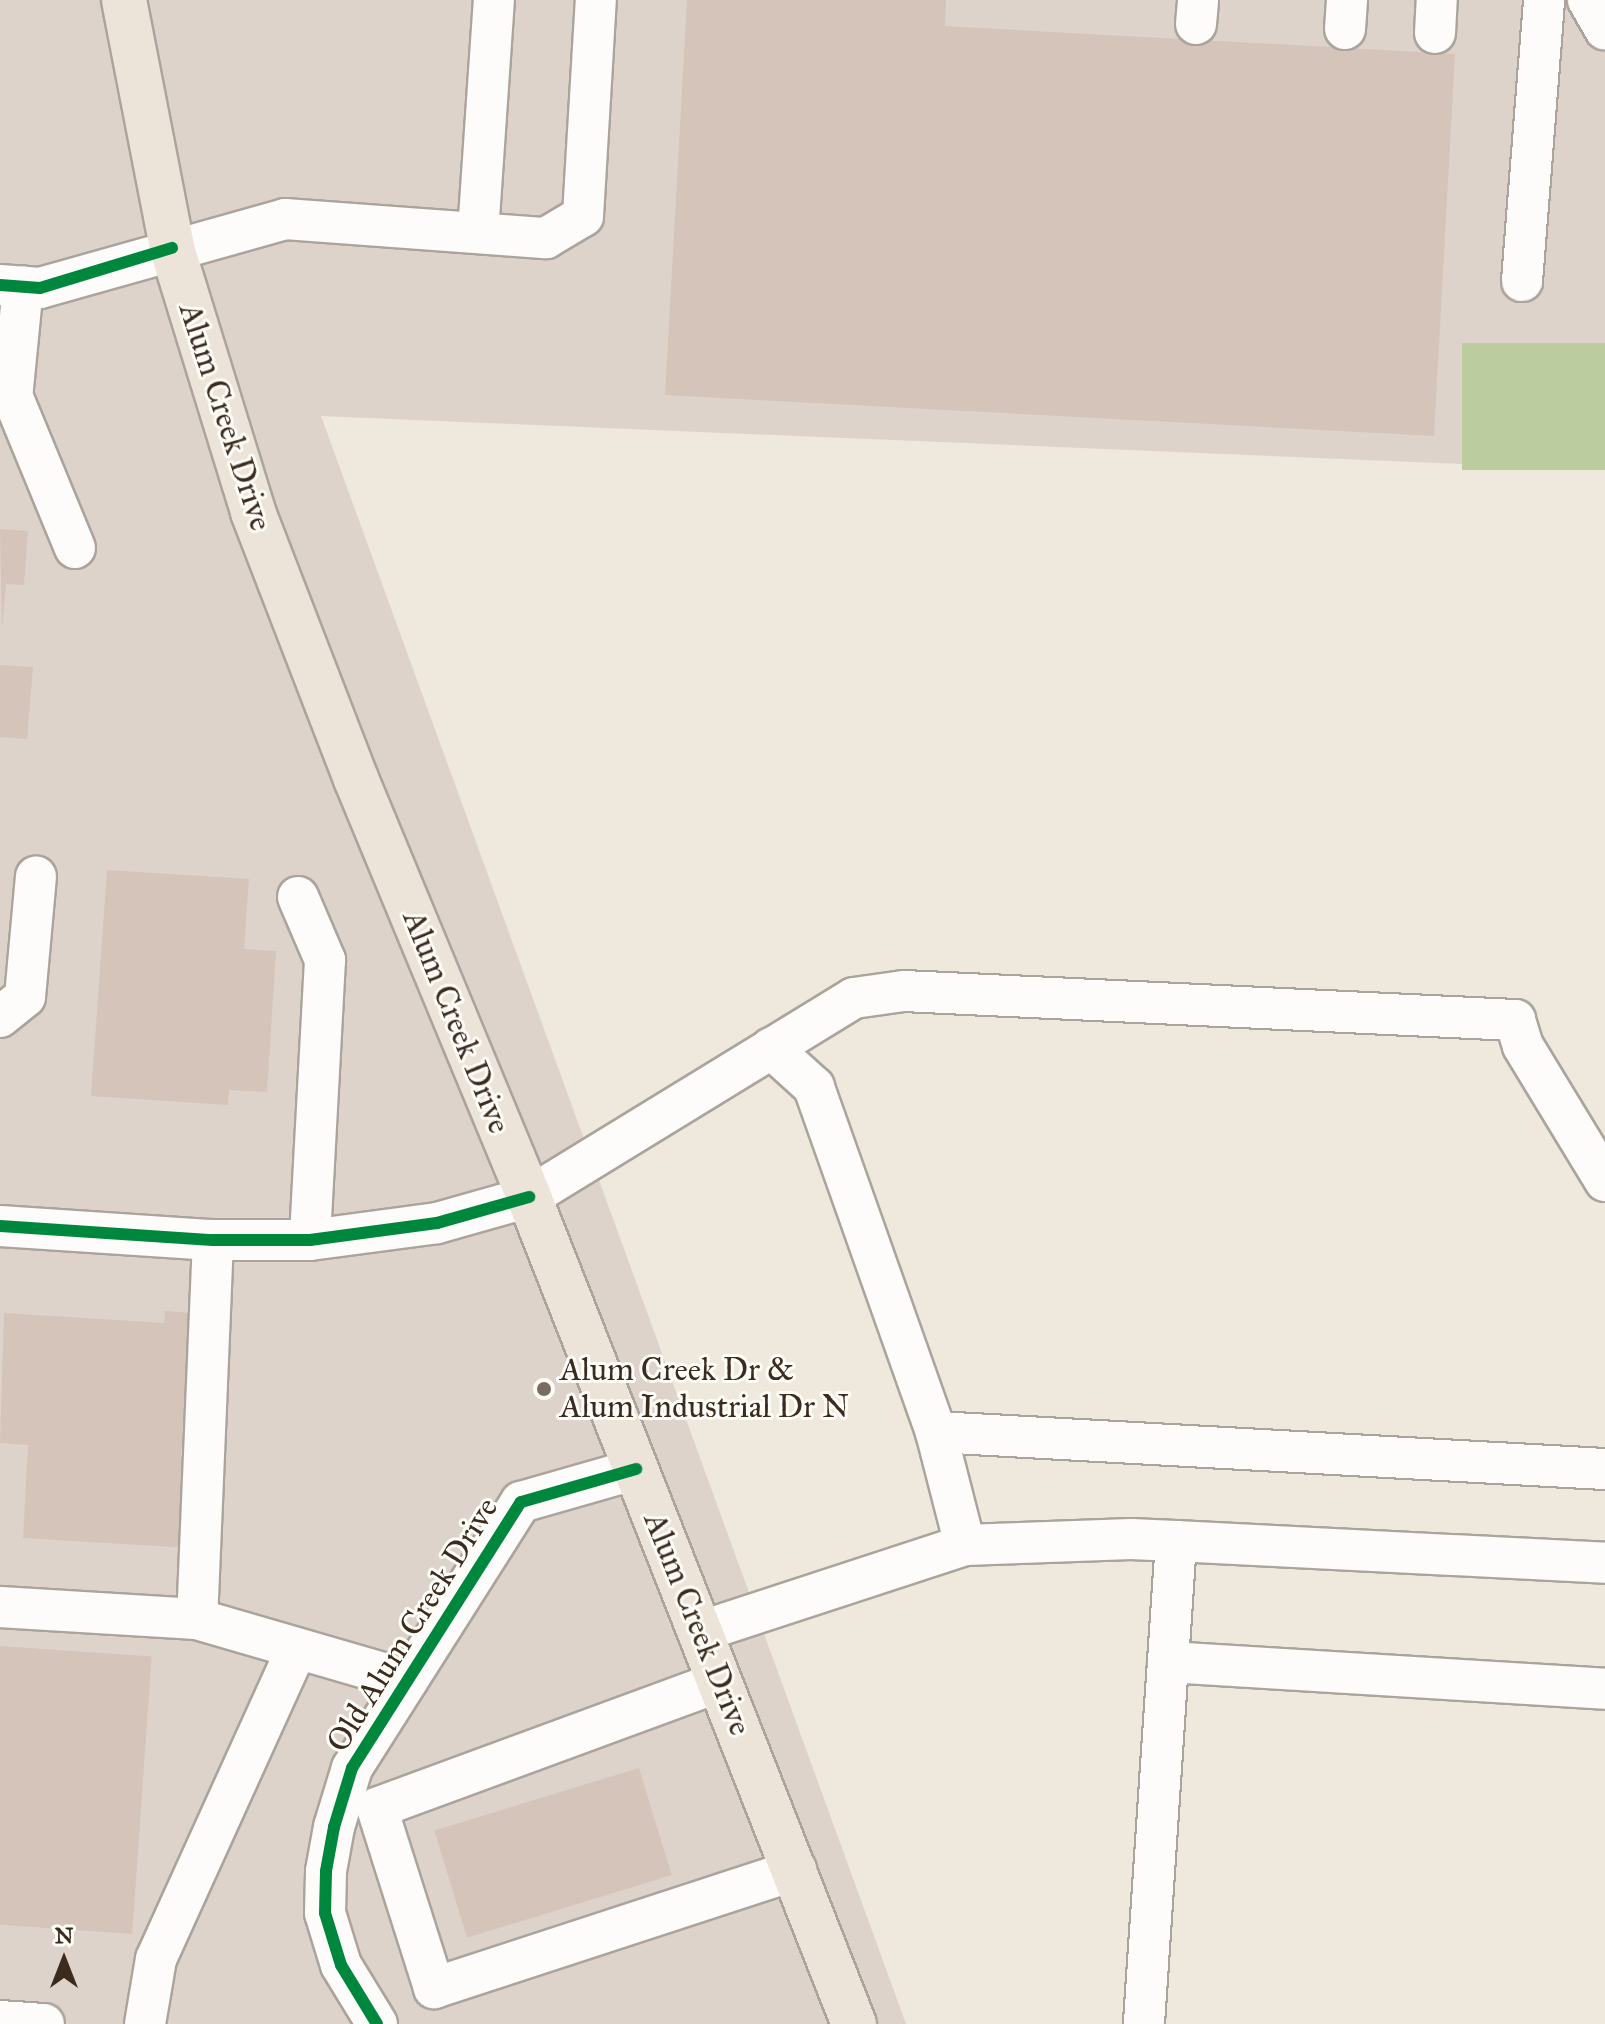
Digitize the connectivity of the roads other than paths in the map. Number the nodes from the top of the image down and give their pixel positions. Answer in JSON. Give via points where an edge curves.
{"nodes":[{"id":1,"x":124,"y":0,"type":"edge"},
{"id":2,"x":494,"y":0,"type":"edge"},
{"id":3,"x":596,"y":0,"type":"edge"},
{"id":4,"x":1544,"y":0,"type":"edge"},
{"id":5,"x":1588,"y":0,"type":"edge"},
{"id":6,"x":1605,"y":29,"type":"edge"},
{"id":7,"x":478,"y":233,"type":"junction"},
{"id":8,"x":172,"y":248,"type":"junction"},
{"id":9,"x":1522,"y":281,"type":"dead end"},
{"id":10,"x":11,"y":286,"type":"edge"},
{"id":11,"x":5,"y":387,"type":"edge"},
{"id":12,"x":75,"y":548,"type":"dead end"},
{"id":13,"x":36,"y":877,"type":"dead end"},
{"id":14,"x":298,"y":897,"type":"dead end"},
{"id":15,"x":0,"y":1017,"type":"edge"},
{"id":16,"x":771,"y":1048,"type":"junction"},
{"id":17,"x":1605,"y":1181,"type":"edge"},
{"id":18,"x":529,"y":1197,"type":"junction"},
{"id":19,"x":0,"y":1226,"type":"edge"},
{"id":20,"x":213,"y":1240,"type":"junction"},
{"id":21,"x":310,"y":1240,"type":"junction"},
{"id":22,"x":936,"y":1432,"type":"junction"},
{"id":23,"x":636,"y":1469,"type":"junction"},
{"id":24,"x":1605,"y":1469,"type":"edge"},
{"id":25,"x":1176,"y":1541,"type":"junction"},
{"id":26,"x":965,"y":1545,"type":"junction"},
{"id":27,"x":1605,"y":1563,"type":"edge"},
{"id":28,"x":0,"y":1607,"type":"edge"},
{"id":29,"x":197,"y":1619,"type":"junction"},
{"id":30,"x":699,"y":1632,"type":"junction"},
{"id":31,"x":297,"y":1648,"type":"junction"},
{"id":32,"x":1168,"y":1662,"type":"junction"},
{"id":33,"x":407,"y":1680,"type":"junction"},
{"id":34,"x":719,"y":1682,"type":"junction"},
{"id":35,"x":1605,"y":1689,"type":"edge"},
{"id":36,"x":796,"y":1870,"type":"junction"},
{"id":37,"x":0,"y":2021,"type":"edge"},
{"id":38,"x":44,"y":2024,"type":"edge"},
{"id":39,"x":145,"y":2024,"type":"edge"},
{"id":40,"x":377,"y":2024,"type":"edge"},
{"id":41,"x":854,"y":2024,"type":"edge"},
{"id":42,"x":1144,"y":2024,"type":"edge"}],
"edges":[{"from":1,"to":8,"type":"main road","name":"Alum Creek Drive"},
{"from":2,"to":7,"type":"street"},
{"from":3,"to":7,"type":"street","via":[[583,216],[546,238]]},
{"from":4,"to":9,"type":"street"},
{"from":5,"to":6,"type":"street"},
{"from":7,"to":8,"type":"street","via":[[285,219]]},
{"from":8,"to":10,"type":"street","via":[[40,288]]},
{"from":8,"to":18,"type":"main road","name":"Alum Creek Drive","via":[[253,512],[356,779]]},
{"from":10,"to":11,"type":"street","via":[[13,388]]},
{"from":11,"to":12,"type":"street"},
{"from":13,"to":15,"type":"street","via":[[25,997]]},
{"from":14,"to":21,"type":"street","via":[[325,960]]},
{"from":16,"to":17,"type":"street","via":[[854,998],[904,991],[1515,1020],[1523,1046]]},
{"from":16,"to":18,"type":"street"},
{"from":16,"to":22,"type":"street","via":[[814,1087]]},
{"from":18,"to":21,"type":"street","via":[[437,1223]]},
{"from":18,"to":23,"type":"main road","name":"Alum Creek Drive"},
{"from":19,"to":20,"type":"street"},
{"from":20,"to":21,"type":"street"},
{"from":20,"to":29,"type":"street"},
{"from":22,"to":24,"type":"street"},
{"from":22,"to":26,"type":"street"},
{"from":23,"to":30,"type":"main road","name":"Alum Creek Drive"},
{"from":23,"to":33,"type":"street","name":"Old Alum Creek Drive","via":[[521,1502]]},
{"from":25,"to":26,"type":"street"},
{"from":25,"to":27,"type":"street"},
{"from":25,"to":32,"type":"street"},
{"from":26,"to":30,"type":"street"},
{"from":28,"to":29,"type":"street"},
{"from":29,"to":31,"type":"street"},
{"from":30,"to":34,"type":"main road","name":"Alum Creek Drive"},
{"from":31,"to":33,"type":"street"},
{"from":31,"to":39,"type":"street","via":[[156,1959]]},
{"from":32,"to":35,"type":"street"},
{"from":32,"to":42,"type":"street"},
{"from":33,"to":40,"type":"street","name":"Old Alum Creek Drive","via":[[352,1768],[326,1871],[325,1913],[341,1965]]},
{"from":34,"to":36,"type":"main road","name":"Alum Creek Drive"},
{"from":34,"to":36,"type":"street","via":[[377,1808],[434,1988]]},
{"from":36,"to":41,"type":"main road","name":"Alum Creek Drive"},
{"from":37,"to":38,"type":"street"}]}
